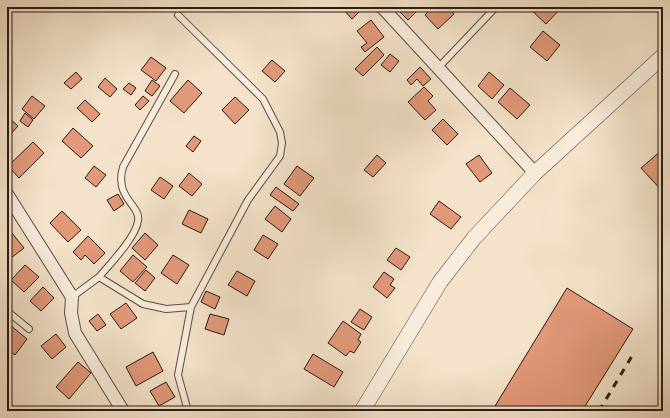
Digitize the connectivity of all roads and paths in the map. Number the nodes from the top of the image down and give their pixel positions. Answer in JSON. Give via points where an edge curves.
{"nodes":[{"id":1,"x":382,"y":7,"type":"edge"},
{"id":2,"x":496,"y":7,"type":"edge"},
{"id":3,"x":178,"y":15,"type":"dead end"},
{"id":4,"x":663,"y":56,"type":"edge"},
{"id":5,"x":437,"y":68,"type":"junction"},
{"id":6,"x":175,"y":74,"type":"dead end"},
{"id":7,"x":535,"y":173,"type":"junction"},
{"id":8,"x":7,"y":194,"type":"edge"},
{"id":9,"x":100,"y":277,"type":"junction"},
{"id":10,"x":72,"y":297,"type":"junction"},
{"id":11,"x":191,"y":307,"type":"junction"},
{"id":12,"x":7,"y":311,"type":"edge"},
{"id":13,"x":28,"y":329,"type":"dead end"},
{"id":14,"x":123,"y":411,"type":"edge"},
{"id":15,"x":188,"y":411,"type":"edge"},
{"id":16,"x":362,"y":411,"type":"edge"}],
"edges":[{"from":1,"to":5,"type":"street"},
{"from":2,"to":5,"type":"lane"},
{"from":3,"to":11,"type":"lane","via":[[263,99],[280,132],[282,143],[280,156],[248,200]]},
{"from":4,"to":7,"type":"street"},
{"from":5,"to":7,"type":"street"},
{"from":6,"to":9,"type":"lane","via":[[120,177],[124,192],[139,220],[135,231]]},
{"from":7,"to":16,"type":"street","via":[[474,238],[440,282]]},
{"from":8,"to":10,"type":"street"},
{"from":9,"to":10,"type":"lane"},
{"from":9,"to":11,"type":"lane","via":[[143,304],[166,309]]},
{"from":10,"to":14,"type":"street","via":[[71,313],[75,333]]},
{"from":11,"to":15,"type":"lane","via":[[178,375]]},
{"from":12,"to":13,"type":"lane"}]}
